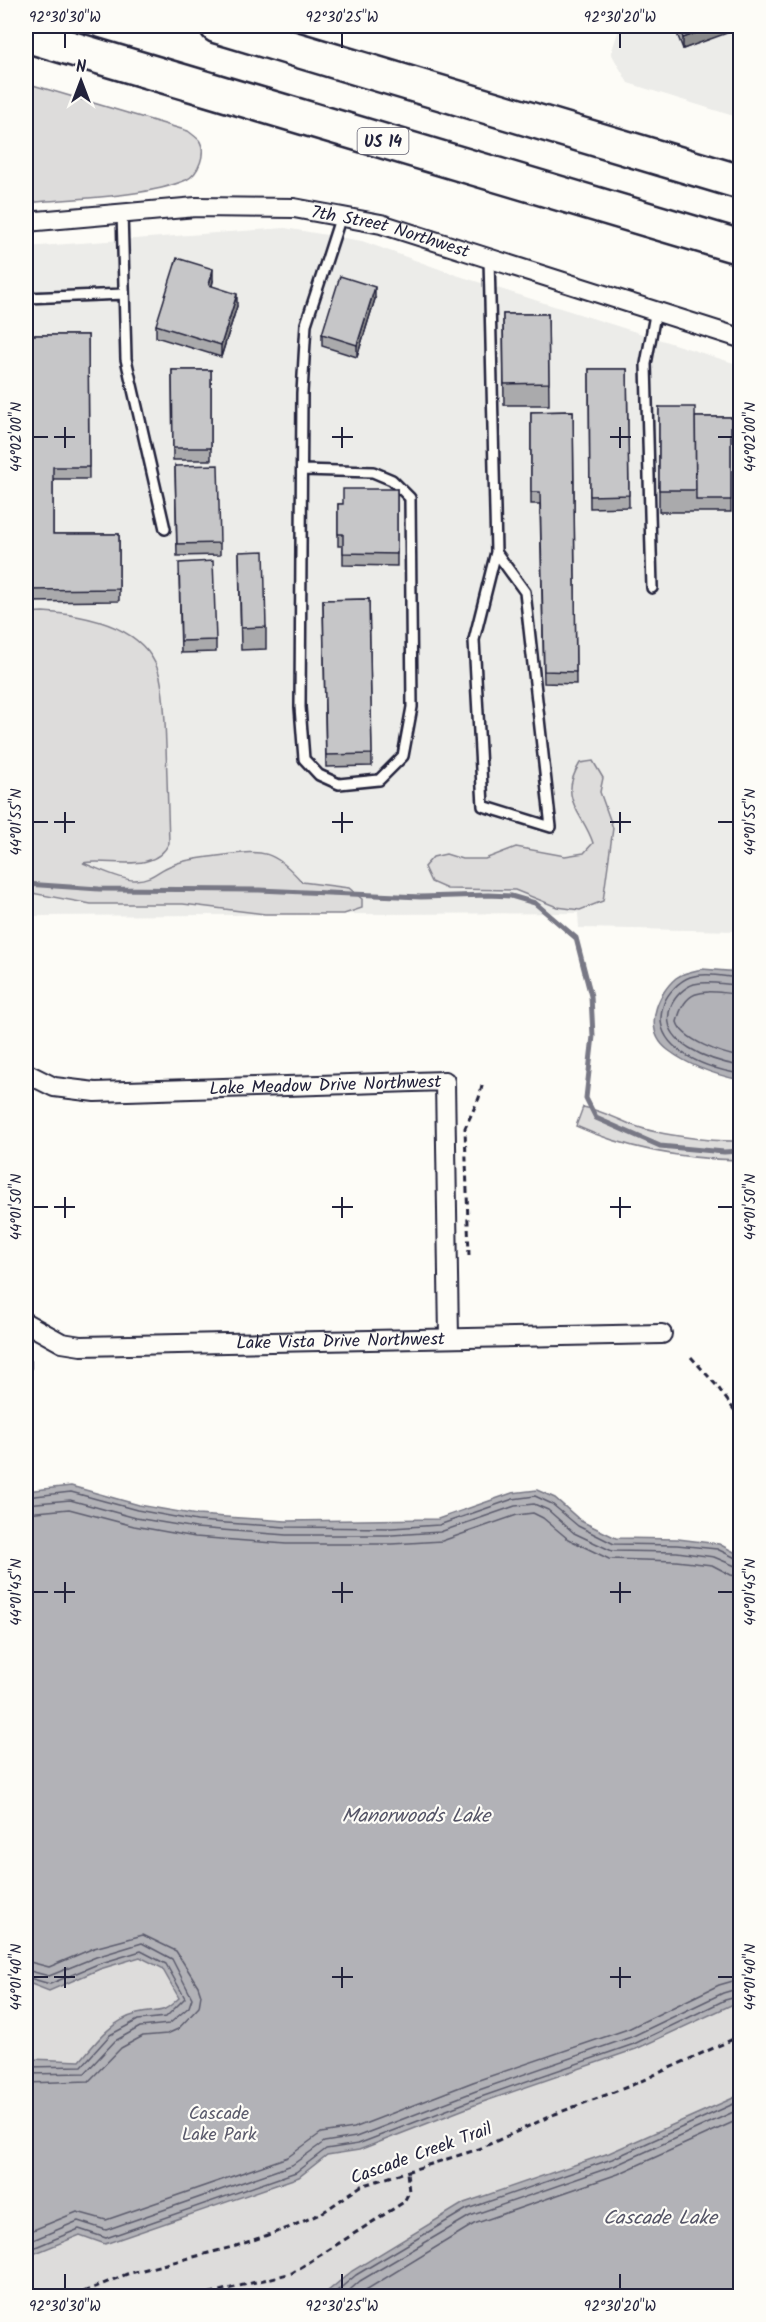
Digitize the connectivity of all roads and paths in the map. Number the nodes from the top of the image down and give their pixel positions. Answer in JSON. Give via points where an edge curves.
{"nodes":[{"id":1,"x":217,"y":26,"type":"edge"},
{"id":2,"x":26,"y":35,"type":"edge"},
{"id":3,"x":741,"y":182,"type":"edge"},
{"id":4,"x":122,"y":212,"type":"junction"},
{"id":5,"x":341,"y":216,"type":"junction"},
{"id":6,"x":26,"y":222,"type":"edge"},
{"id":7,"x":741,"y":247,"type":"edge"},
{"id":8,"x":489,"y":258,"type":"junction"},
{"id":9,"x":124,"y":294,"type":"junction"},
{"id":10,"x":26,"y":298,"type":"edge"},
{"id":11,"x":656,"y":309,"type":"junction"},
{"id":12,"x":741,"y":338,"type":"edge"},
{"id":13,"x":302,"y":470,"type":"junction"},
{"id":14,"x":165,"y":529,"type":"dead end"},
{"id":15,"x":496,"y":552,"type":"junction"},
{"id":16,"x":652,"y":588,"type":"dead end"},
{"id":17,"x":26,"y":1072,"type":"edge"},
{"id":18,"x":483,"y":1082,"type":"dead end"},
{"id":19,"x":469,"y":1256,"type":"dead end"},
{"id":20,"x":26,"y":1323,"type":"edge"},
{"id":21,"x":662,"y":1334,"type":"dead end"},
{"id":22,"x":449,"y":1338,"type":"junction"},
{"id":23,"x":691,"y":1357,"type":"dead end"},
{"id":24,"x":741,"y":1418,"type":"edge"},
{"id":25,"x":741,"y":2036,"type":"edge"},
{"id":26,"x":407,"y":2172,"type":"junction"},
{"id":27,"x":74,"y":2296,"type":"edge"},
{"id":28,"x":199,"y":2296,"type":"edge"}],
"edges":[{"from":1,"to":3,"type":"highway"},
{"from":2,"to":7,"type":"highway","number":"US 14"},
{"from":4,"to":5,"type":"street","name":"7th Street Northwest","via":[[246,206],[294,208]]},
{"from":4,"to":6,"type":"street","name":"7th Street Northwest"},
{"from":4,"to":9,"type":"lane"},
{"from":5,"to":8,"type":"street","name":"7th Street Northwest","via":[[381,224]]},
{"from":5,"to":13,"type":"lane","via":[[306,324]]},
{"from":8,"to":11,"type":"street","name":"7th Street Northwest"},
{"from":8,"to":15,"type":"lane"},
{"from":9,"to":10,"type":"lane"},
{"from":9,"to":14,"type":"lane","via":[[126,359]]},
{"from":11,"to":12,"type":"street","name":"7th Street Northwest"},
{"from":11,"to":16,"type":"lane","via":[[646,364]]},
{"from":13,"to":13,"type":"lane","via":[[373,472],[392,480],[410,498],[412,707],[403,756],[379,780],[339,784],[319,776],[304,759],[300,707]]},
{"from":15,"to":15,"type":"lane","via":[[474,640],[483,806],[551,827],[525,592]]},
{"from":17,"to":22,"type":"street","name":"Lake Meadow Drive Northwest","via":[[54,1087],[95,1092],[445,1081]]},
{"from":18,"to":19,"type":"path","via":[[465,1128]]},
{"from":20,"to":22,"type":"street","name":"Lake Vista Drive Northwest","via":[[62,1343],[81,1346]]},
{"from":21,"to":22,"type":"street","name":"Lake Vista Drive Northwest"},
{"from":23,"to":24,"type":"path"},
{"from":25,"to":26,"type":"path","name":"Cascade Creek Trail","via":[[479,2149]]},
{"from":26,"to":27,"type":"path","name":"Cascade Creek Trail","via":[[361,2186],[322,2213],[288,2228],[236,2246],[127,2274]]},
{"from":26,"to":28,"type":"path","via":[[409,2192],[404,2202],[292,2273]]}]}
